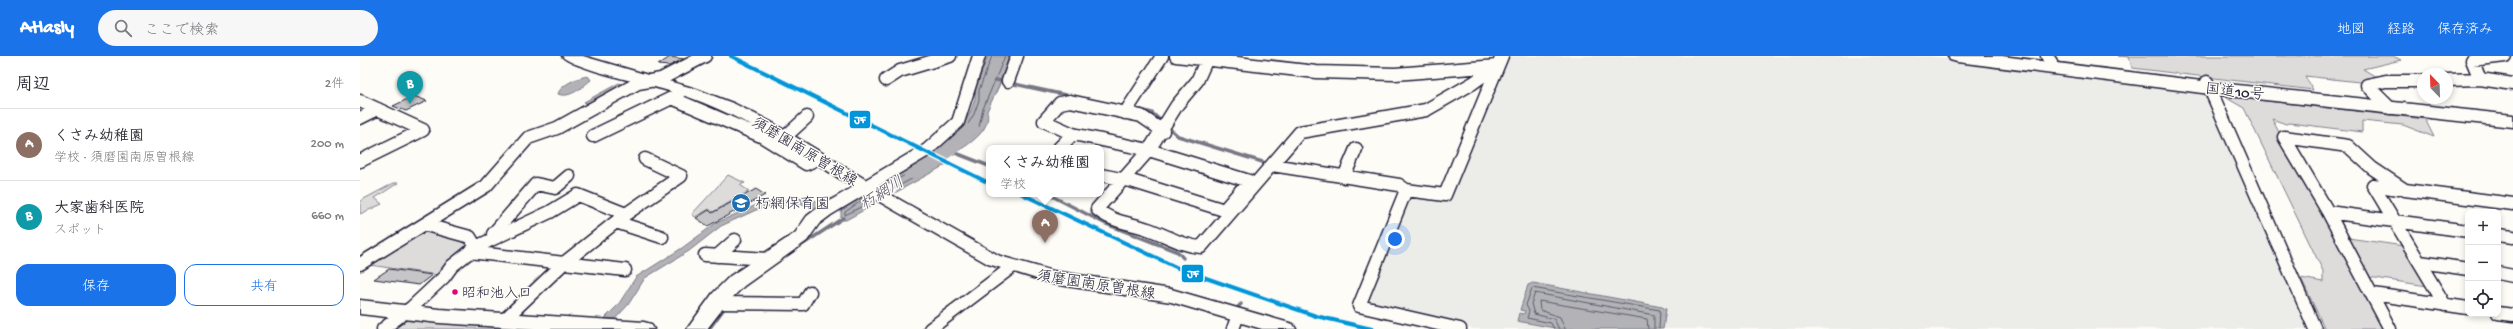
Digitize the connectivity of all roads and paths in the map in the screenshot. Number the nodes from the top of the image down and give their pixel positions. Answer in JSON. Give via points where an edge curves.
{"nodes":[{"id":1,"x":569,"y":56,"type":"edge"},
{"id":2,"x":705,"y":56,"type":"edge"},
{"id":3,"x":950,"y":56,"type":"edge"},
{"id":4,"x":980,"y":56,"type":"edge"},
{"id":5,"x":1017,"y":56,"type":"edge"},
{"id":6,"x":1162,"y":56,"type":"edge"},
{"id":7,"x":1176,"y":56,"type":"edge"},
{"id":8,"x":1957,"y":56,"type":"edge"},
{"id":9,"x":2002,"y":56,"type":"edge"},
{"id":10,"x":2505,"y":56,"type":"edge"},
{"id":11,"x":2049,"y":59,"type":"edge"},
{"id":12,"x":1206,"y":61,"type":"junction"},
{"id":13,"x":1500,"y":61,"type":"edge"},
{"id":14,"x":2480,"y":79,"type":"junction"},
{"id":15,"x":650,"y":80,"type":"junction"},
{"id":16,"x":886,"y":80,"type":"dead end"},
{"id":17,"x":2453,"y":80,"type":"edge"},
{"id":18,"x":1008,"y":81,"type":"dead end"},
{"id":19,"x":2417,"y":81,"type":"edge"},
{"id":20,"x":2513,"y":84,"type":"edge"},
{"id":21,"x":2208,"y":85,"type":"junction"},
{"id":22,"x":688,"y":90,"type":"junction"},
{"id":23,"x":672,"y":98,"type":"junction"},
{"id":24,"x":360,"y":101,"type":"edge"},
{"id":25,"x":2388,"y":105,"type":"junction"},
{"id":26,"x":378,"y":109,"type":"junction"},
{"id":27,"x":1127,"y":110,"type":"junction"},
{"id":28,"x":2513,"y":115,"type":"edge"},
{"id":29,"x":807,"y":117,"type":"dead end"},
{"id":30,"x":360,"y":118,"type":"edge"},
{"id":31,"x":2513,"y":121,"type":"edge"},
{"id":32,"x":1165,"y":127,"type":"junction"},
{"id":33,"x":1073,"y":134,"type":"junction"},
{"id":34,"x":593,"y":136,"type":"dead end"},
{"id":35,"x":785,"y":137,"type":"junction"},
{"id":36,"x":1062,"y":145,"type":"edge"},
{"id":37,"x":1356,"y":148,"type":"dead end"},
{"id":38,"x":1149,"y":150,"type":"junction"},
{"id":39,"x":668,"y":158,"type":"dead end"},
{"id":40,"x":819,"y":158,"type":"junction"},
{"id":41,"x":360,"y":161,"type":"edge"},
{"id":42,"x":1272,"y":165,"type":"junction"},
{"id":43,"x":569,"y":176,"type":"dead end"},
{"id":44,"x":1104,"y":176,"type":"edge"},
{"id":45,"x":1344,"y":177,"type":"junction"},
{"id":46,"x":1123,"y":180,"type":"junction"},
{"id":47,"x":866,"y":187,"type":"junction"},
{"id":48,"x":1406,"y":190,"type":"junction"},
{"id":49,"x":2405,"y":190,"type":"junction"},
{"id":50,"x":2513,"y":204,"type":"edge"},
{"id":51,"x":1224,"y":210,"type":"junction"},
{"id":52,"x":2328,"y":212,"type":"junction"},
{"id":53,"x":626,"y":214,"type":"junction"},
{"id":54,"x":2396,"y":221,"type":"junction"},
{"id":55,"x":616,"y":222,"type":"junction"},
{"id":56,"x":426,"y":225,"type":"junction"},
{"id":57,"x":2465,"y":231,"type":"edge"},
{"id":58,"x":2501,"y":235,"type":"edge"},
{"id":59,"x":662,"y":237,"type":"dead end"},
{"id":60,"x":2513,"y":237,"type":"edge"},
{"id":61,"x":735,"y":240,"type":"dead end"},
{"id":62,"x":1201,"y":248,"type":"junction"},
{"id":63,"x":473,"y":250,"type":"junction"},
{"id":64,"x":768,"y":259,"type":"junction"},
{"id":65,"x":2420,"y":262,"type":"junction"},
{"id":66,"x":564,"y":263,"type":"junction"},
{"id":67,"x":360,"y":264,"type":"edge"},
{"id":68,"x":1012,"y":267,"type":"junction"},
{"id":69,"x":2465,"y":269,"type":"edge"},
{"id":70,"x":624,"y":270,"type":"dead end"},
{"id":71,"x":2501,"y":274,"type":"edge"},
{"id":72,"x":2513,"y":276,"type":"edge"},
{"id":73,"x":810,"y":292,"type":"dead end"},
{"id":74,"x":2373,"y":294,"type":"junction"},
{"id":75,"x":724,"y":303,"type":"junction"},
{"id":76,"x":2445,"y":305,"type":"junction"},
{"id":77,"x":360,"y":307,"type":"edge"},
{"id":78,"x":2465,"y":308,"type":"edge"},
{"id":79,"x":402,"y":313,"type":"junction"},
{"id":80,"x":2501,"y":313,"type":"edge"},
{"id":81,"x":2513,"y":315,"type":"edge"},
{"id":82,"x":1238,"y":319,"type":"edge"},
{"id":83,"x":504,"y":320,"type":"junction"},
{"id":84,"x":383,"y":329,"type":"edge"},
{"id":85,"x":644,"y":329,"type":"edge"},
{"id":86,"x":697,"y":329,"type":"edge"},
{"id":87,"x":930,"y":329,"type":"edge"},
{"id":88,"x":1286,"y":329,"type":"edge"},
{"id":89,"x":1460,"y":329,"type":"edge"},
{"id":90,"x":2315,"y":329,"type":"edge"},
{"id":91,"x":2390,"y":329,"type":"edge"}],
"edges":[{"from":1,"to":15,"type":"main road","name":"須磨園南原曽根線"},
{"from":2,"to":15,"type":"street","via":[[661,79]]},
{"from":3,"to":16,"type":"street","via":[[900,71]]},
{"from":4,"to":47,"type":"street","via":[[958,122],[927,150]]},
{"from":5,"to":18,"type":"street"},
{"from":6,"to":27,"type":"street"},
{"from":7,"to":12,"type":"street"},
{"from":8,"to":21,"type":"highway","name":"国道10号"},
{"from":9,"to":11,"type":"highway","name":"国道10号"},
{"from":10,"to":14,"type":"street","via":[[2472,60]]},
{"from":11,"to":21,"type":"highway","name":"国道10号"},
{"from":12,"to":13,"type":"street","via":[[1316,72],[1395,74]]},
{"from":12,"to":32,"type":"street","via":[[1196,81]]},
{"from":13,"to":42,"type":"street","via":[[1473,83],[1426,110],[1300,132]]},
{"from":13,"to":48,"type":"street","via":[[1445,195]]},
{"from":14,"to":17,"type":"street"},
{"from":14,"to":20,"type":"street"},
{"from":15,"to":22,"type":"main road","name":"須磨園南原曽根線"},
{"from":15,"to":56,"type":"street","via":[[638,84],[558,128],[528,138],[486,186]]},
{"from":19,"to":25,"type":"street","via":[[2367,85]]},
{"from":21,"to":25,"type":"highway","name":"国道10号"},
{"from":21,"to":90,"type":"street"},
{"from":22,"to":23,"type":"street"},
{"from":22,"to":35,"type":"main road","name":"須磨園南原曽根線","via":[[732,108]]},
{"from":23,"to":34,"type":"street"},
{"from":23,"to":40,"type":"street","via":[[761,136],[806,164]]},
{"from":24,"to":26,"type":"street"},
{"from":25,"to":28,"type":"highway","name":"国道10号"},
{"from":25,"to":31,"type":"highway","name":"国道10号"},
{"from":26,"to":30,"type":"street"},
{"from":26,"to":41,"type":"street","via":[[422,130]]},
{"from":27,"to":32,"type":"street"},
{"from":27,"to":33,"type":"street","via":[[1070,101],[1060,103],[1044,121]]},
{"from":29,"to":35,"type":"street"},
{"from":32,"to":38,"type":"street"},
{"from":33,"to":36,"type":"street"},
{"from":33,"to":38,"type":"street"},
{"from":35,"to":40,"type":"main road","name":"須磨園南原曽根線"},
{"from":37,"to":45,"type":"street"},
{"from":38,"to":46,"type":"street"},
{"from":38,"to":51,"type":"street","via":[[1249,181]]},
{"from":39,"to":53,"type":"street","via":[[651,162],[681,176]]},
{"from":40,"to":47,"type":"main road","name":"須磨園南原曽根線"},
{"from":42,"to":45,"type":"street"},
{"from":42,"to":62,"type":"street"},
{"from":43,"to":63,"type":"street","via":[[554,188],[535,183],[503,224]]},
{"from":44,"to":46,"type":"street"},
{"from":45,"to":48,"type":"street","via":[[1399,185]]},
{"from":46,"to":51,"type":"street"},
{"from":46,"to":62,"type":"street","via":[[1099,205],[1098,211],[1115,220],[1146,228],[1183,245]]},
{"from":47,"to":64,"type":"main road","via":[[813,220],[801,236]]},
{"from":47,"to":68,"type":"main road","name":"須磨園南原曽根線","via":[[994,260]]},
{"from":48,"to":89,"type":"street","via":[[1359,306]]},
{"from":49,"to":50,"type":"street"},
{"from":49,"to":52,"type":"street","via":[[2372,168],[2348,146],[2284,137]]},
{"from":49,"to":54,"type":"street","via":[[2373,185]]},
{"from":51,"to":62,"type":"street","via":[[1202,240]]},
{"from":52,"to":54,"type":"street"},
{"from":52,"to":74,"type":"street"},
{"from":53,"to":55,"type":"street"},
{"from":53,"to":63,"type":"street","via":[[578,196]]},
{"from":54,"to":57,"type":"street"},
{"from":54,"to":65,"type":"street"},
{"from":55,"to":59,"type":"street"},
{"from":55,"to":66,"type":"street"},
{"from":56,"to":63,"type":"street","via":[[470,236]]},
{"from":56,"to":67,"type":"street"},
{"from":58,"to":60,"type":"street"},
{"from":61,"to":64,"type":"street","via":[[711,255]]},
{"from":63,"to":66,"type":"street"},
{"from":63,"to":79,"type":"street","via":[[452,266],[412,307]]},
{"from":64,"to":75,"type":"main road","via":[[737,281]]},
{"from":65,"to":69,"type":"street"},
{"from":65,"to":76,"type":"street"},
{"from":66,"to":70,"type":"street"},
{"from":66,"to":83,"type":"street"},
{"from":68,"to":82,"type":"main road","name":"須磨園南原曽根線","via":[[1058,280],[1154,292]]},
{"from":68,"to":87,"type":"street"},
{"from":71,"to":72,"type":"street"},
{"from":73,"to":75,"type":"street","via":[[803,304]]},
{"from":74,"to":76,"type":"street"},
{"from":74,"to":91,"type":"street"},
{"from":75,"to":86,"type":"main road"},
{"from":76,"to":78,"type":"street"},
{"from":77,"to":79,"type":"main road"},
{"from":79,"to":83,"type":"main road"},
{"from":79,"to":84,"type":"street"},
{"from":80,"to":81,"type":"street"},
{"from":82,"to":88,"type":"main road","name":"須磨園南原曽根線"},
{"from":83,"to":85,"type":"main road"}]}
